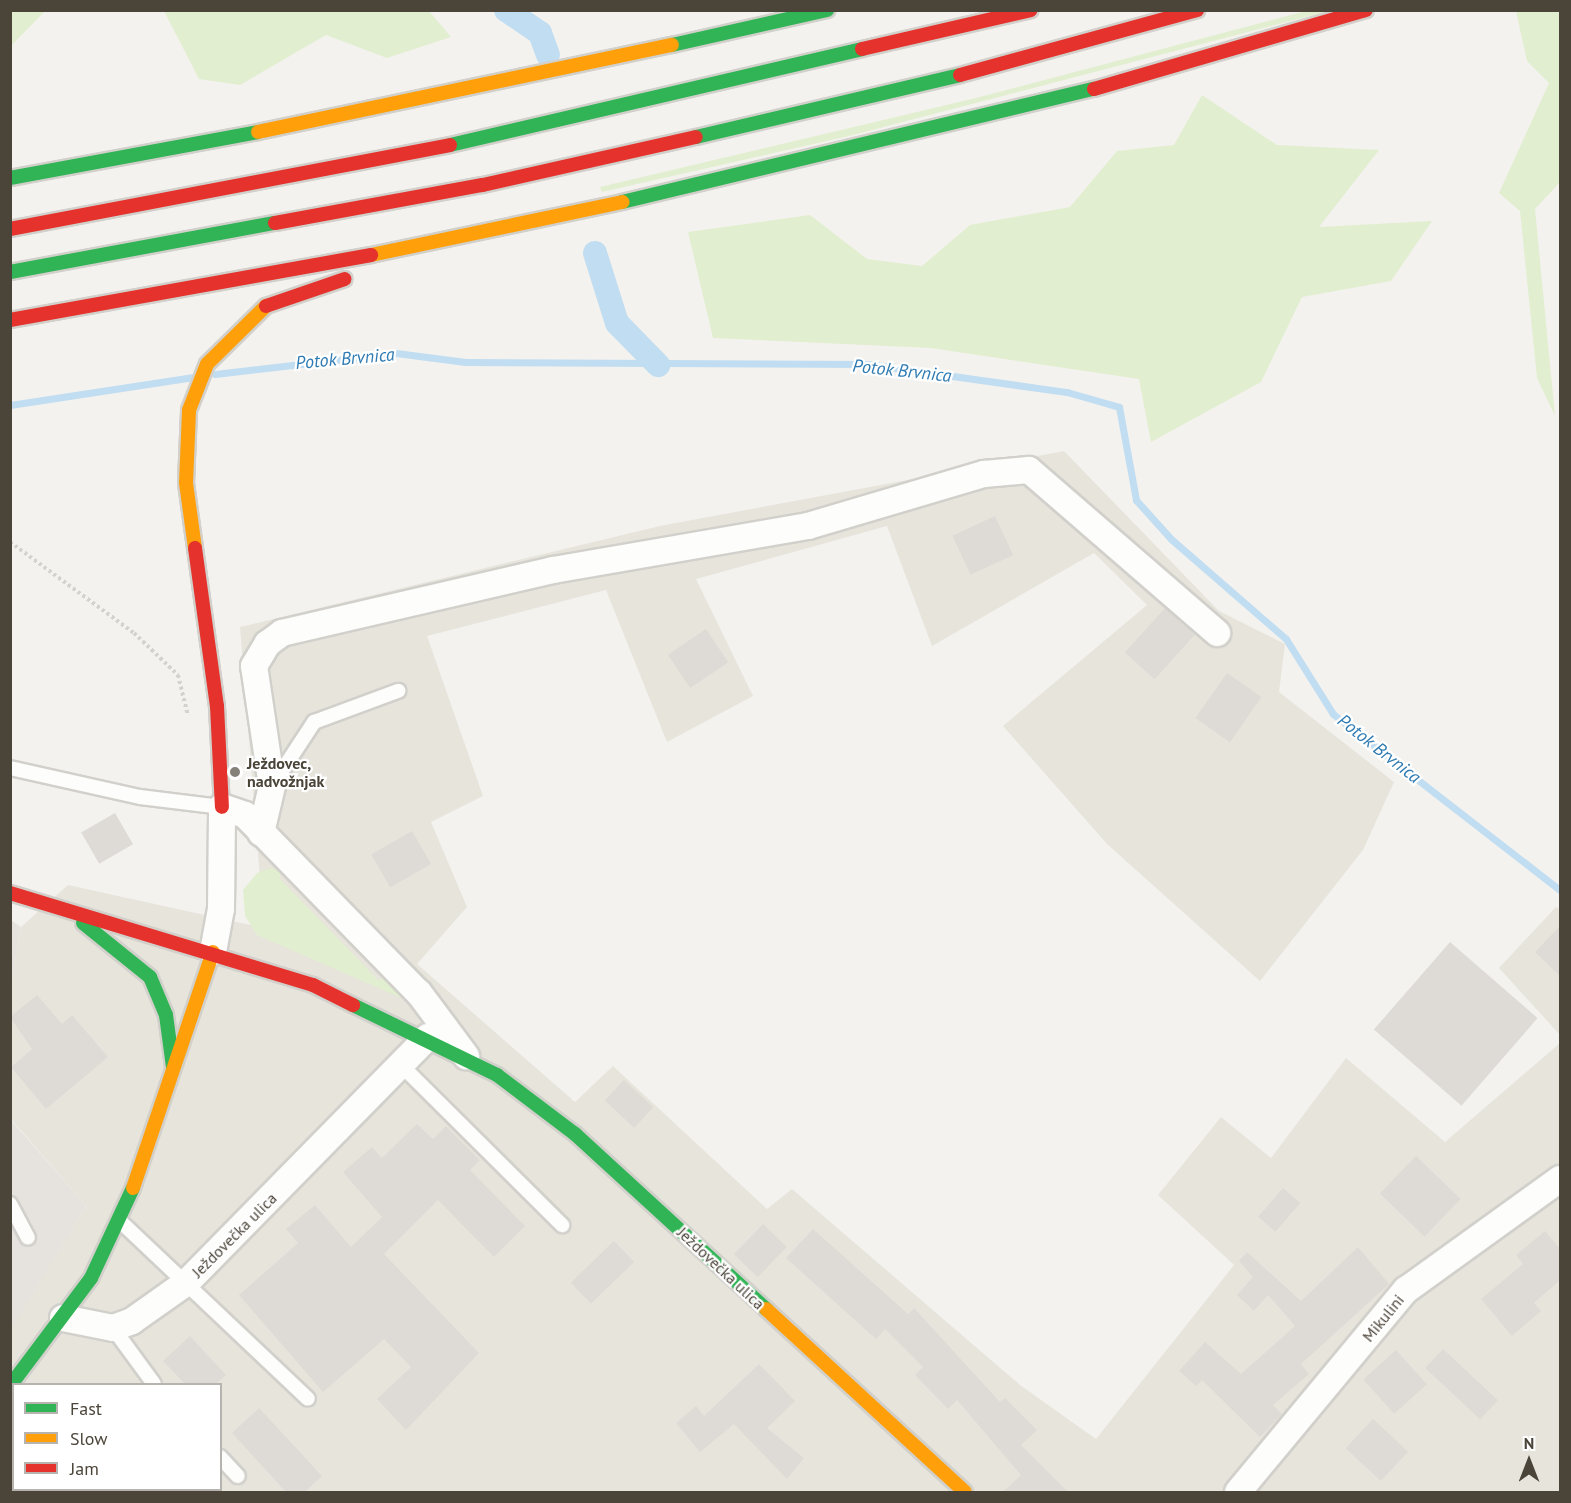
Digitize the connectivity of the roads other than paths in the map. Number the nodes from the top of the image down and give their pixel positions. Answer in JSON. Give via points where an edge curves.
{"nodes":[{"id":1,"x":827,"y":10,"type":"edge"},
{"id":2,"x":1031,"y":10,"type":"edge"},
{"id":3,"x":1197,"y":10,"type":"edge"},
{"id":4,"x":1366,"y":10,"type":"edge"},
{"id":5,"x":10,"y":178,"type":"edge"},
{"id":6,"x":10,"y":229,"type":"edge"},
{"id":7,"x":438,"y":243,"type":"junction"},
{"id":8,"x":403,"y":265,"type":"dead end"},
{"id":9,"x":10,"y":272,"type":"edge"},
{"id":10,"x":358,"y":276,"type":"dead end"},
{"id":11,"x":10,"y":320,"type":"edge"},
{"id":12,"x":1217,"y":633,"type":"dead end"},
{"id":13,"x":399,"y":691,"type":"dead end"},
{"id":14,"x":10,"y":768,"type":"edge"},
{"id":15,"x":272,"y":786,"type":"junction"},
{"id":16,"x":222,"y":807,"type":"junction"},
{"id":17,"x":261,"y":833,"type":"junction"},
{"id":18,"x":10,"y":893,"type":"edge"},
{"id":19,"x":57,"y":908,"type":"junction"},
{"id":20,"x":213,"y":952,"type":"junction"},
{"id":21,"x":428,"y":1037,"type":"junction"},
{"id":22,"x":466,"y":1056,"type":"junction"},
{"id":23,"x":402,"y":1066,"type":"junction"},
{"id":24,"x":173,"y":1077,"type":"junction"},
{"id":25,"x":1560,"y":1179,"type":"edge"},
{"id":26,"x":10,"y":1204,"type":"edge"},
{"id":27,"x":121,"y":1222,"type":"junction"},
{"id":28,"x":562,"y":1225,"type":"dead end"},
{"id":29,"x":28,"y":1238,"type":"dead end"},
{"id":30,"x":187,"y":1282,"type":"junction"},
{"id":31,"x":63,"y":1318,"type":"junction"},
{"id":32,"x":113,"y":1328,"type":"junction"},
{"id":33,"x":12,"y":1383,"type":"edge"},
{"id":34,"x":153,"y":1383,"type":"edge"},
{"id":35,"x":308,"y":1399,"type":"dead end"},
{"id":36,"x":222,"y":1459,"type":"edge"},
{"id":37,"x":238,"y":1476,"type":"dead end"},
{"id":38,"x":965,"y":1492,"type":"edge"},
{"id":39,"x":1238,"y":1492,"type":"edge"}],
"edges":[{"from":1,"to":5,"type":"main road","via":[[452,95]]},
{"from":2,"to":6,"type":"main road","via":[[472,141]]},
{"from":3,"to":9,"type":"main road","via":[[919,86],[483,185]]},
{"from":4,"to":7,"type":"main road","via":[[933,129]]},
{"from":7,"to":8,"type":"main road"},
{"from":7,"to":11,"type":"main road"},
{"from":10,"to":16,"type":"main road","via":[[259,308],[221,343],[189,410],[186,483],[217,706]]},
{"from":12,"to":15,"type":"street","via":[[1029,470],[984,474],[808,526],[553,570],[282,633],[267,644],[254,666]]},
{"from":13,"to":15,"type":"lane","via":[[314,722]]},
{"from":14,"to":16,"type":"lane","via":[[140,797]]},
{"from":15,"to":17,"type":"street"},
{"from":16,"to":17,"type":"street","name":"Ježdovečka ulica","via":[[245,815]]},
{"from":16,"to":20,"type":"street","via":[[221,909]]},
{"from":17,"to":22,"type":"street","name":"Ježdovečka ulica","via":[[419,993]]},
{"from":18,"to":19,"type":"main road","name":"Ježdovečka ulica"},
{"from":19,"to":20,"type":"main road","name":"Ježdovečka ulica"},
{"from":19,"to":24,"type":"main road","via":[[102,935],[150,977],[166,1015]]},
{"from":20,"to":21,"type":"main road","name":"Ježdovečka ulica","via":[[313,985]]},
{"from":20,"to":24,"type":"main road"},
{"from":21,"to":22,"type":"main road","name":"Ježdovečka ulica"},
{"from":21,"to":23,"type":"street","name":"Ježdovečka ulica"},
{"from":22,"to":38,"type":"main road","name":"Ježdovečka ulica","via":[[575,1134]]},
{"from":23,"to":28,"type":"lane"},
{"from":23,"to":30,"type":"street","name":"Ježdovečka ulica"},
{"from":24,"to":27,"type":"main road"},
{"from":25,"to":39,"type":"street","name":"Mikulini","via":[[1406,1290]]},
{"from":26,"to":29,"type":"lane"},
{"from":27,"to":30,"type":"lane"},
{"from":27,"to":31,"type":"main road"},
{"from":30,"to":32,"type":"street","name":"Ježdovečka ulica","via":[[132,1321]]},
{"from":30,"to":35,"type":"lane"},
{"from":31,"to":32,"type":"street"},
{"from":31,"to":33,"type":"main road"},
{"from":32,"to":34,"type":"lane"},
{"from":36,"to":37,"type":"lane"}]}
